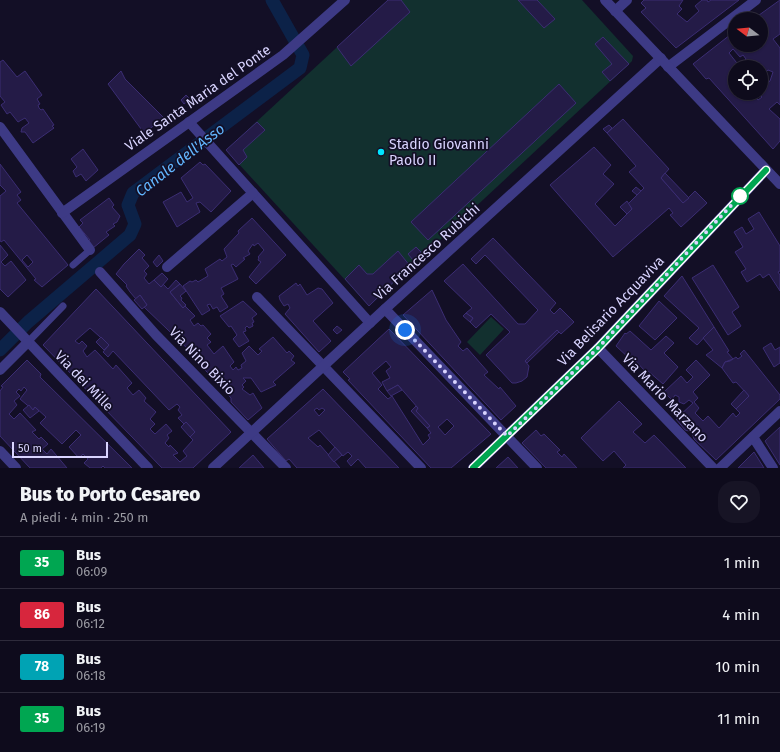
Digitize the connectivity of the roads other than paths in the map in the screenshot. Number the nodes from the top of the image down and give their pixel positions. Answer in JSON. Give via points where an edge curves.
{"nodes":[{"id":1,"x":345,"y":0,"type":"edge"},
{"id":2,"x":605,"y":0,"type":"edge"},
{"id":3,"x":627,"y":0,"type":"edge"},
{"id":4,"x":756,"y":0,"type":"edge"},
{"id":5,"x":615,"y":11,"type":"junction"},
{"id":6,"x":660,"y":58,"type":"junction"},
{"id":7,"x":668,"y":67,"type":"junction"},
{"id":8,"x":189,"y":122,"type":"junction"},
{"id":9,"x":0,"y":127,"type":"edge"},
{"id":10,"x":766,"y":170,"type":"junction"},
{"id":11,"x":779,"y":183,"type":"edge"},
{"id":12,"x":252,"y":193,"type":"junction"},
{"id":13,"x":62,"y":213,"type":"junction"},
{"id":14,"x":90,"y":250,"type":"joint"},
{"id":15,"x":73,"y":265,"type":"dead end"},
{"id":16,"x":167,"y":267,"type":"dead end"},
{"id":17,"x":100,"y":272,"type":"dead end"},
{"id":18,"x":257,"y":297,"type":"dead end"},
{"id":19,"x":63,"y":306,"type":"dead end"},
{"id":20,"x":385,"y":309,"type":"junction"},
{"id":21,"x":4,"y":321,"type":"edge"},
{"id":22,"x":370,"y":323,"type":"junction"},
{"id":23,"x":26,"y":342,"type":"junction"},
{"id":24,"x":598,"y":348,"type":"junction"},
{"id":25,"x":323,"y":368,"type":"junction"},
{"id":26,"x":0,"y":370,"type":"edge"},
{"id":27,"x":780,"y":411,"type":"edge"},
{"id":28,"x":251,"y":432,"type":"junction"},
{"id":29,"x":507,"y":436,"type":"junction"},
{"id":30,"x":753,"y":437,"type":"junction"},
{"id":31,"x":0,"y":451,"type":"edge"},
{"id":32,"x":16,"y":468,"type":"edge"},
{"id":33,"x":148,"y":468,"type":"edge"},
{"id":34,"x":214,"y":468,"type":"edge"},
{"id":35,"x":286,"y":468,"type":"edge"},
{"id":36,"x":421,"y":468,"type":"edge"},
{"id":37,"x":473,"y":468,"type":"edge"},
{"id":38,"x":537,"y":468,"type":"edge"},
{"id":39,"x":713,"y":468,"type":"edge"},
{"id":40,"x":720,"y":468,"type":"edge"},
{"id":41,"x":773,"y":468,"type":"edge"}],
"edges":[{"from":1,"to":8,"type":"street","name":"Viale Santa Maria del Ponte","via":[[283,55]]},
{"from":2,"to":5,"type":"street"},
{"from":3,"to":5,"type":"street"},
{"from":4,"to":7,"type":"street"},
{"from":5,"to":6,"type":"street"},
{"from":6,"to":7,"type":"street"},
{"from":6,"to":20,"type":"street","name":"Via Francesco Rubichi"},
{"from":7,"to":10,"type":"street"},
{"from":8,"to":12,"type":"street"},
{"from":8,"to":13,"type":"street","name":"Viale Santa Maria del Ponte"},
{"from":9,"to":13,"type":"street"},
{"from":10,"to":11,"type":"street"},
{"from":10,"to":24,"type":"street","name":"Via Belisario Acquaviva"},
{"from":12,"to":16,"type":"street"},
{"from":12,"to":22,"type":"street"},
{"from":13,"to":14,"type":"street"},
{"from":14,"to":15,"type":"lane"},
{"from":17,"to":28,"type":"street","name":"Via Nino Bixio","via":[[156,335]]},
{"from":18,"to":25,"type":"street"},
{"from":19,"to":23,"type":"lane"},
{"from":20,"to":22,"type":"street","name":"Via Francesco Rubichi"},
{"from":20,"to":29,"type":"street"},
{"from":21,"to":23,"type":"street","name":"Via dei Mille"},
{"from":22,"to":25,"type":"street","name":"Via Francesco Rubichi"},
{"from":23,"to":26,"type":"street"},
{"from":23,"to":33,"type":"street","name":"Via dei Mille"},
{"from":24,"to":29,"type":"street","name":"Via Belisario Acquaviva"},
{"from":24,"to":39,"type":"street","name":"Via Mario Marzano"},
{"from":25,"to":28,"type":"street","name":"Via Francesco Rubichi"},
{"from":25,"to":36,"type":"street"},
{"from":27,"to":30,"type":"street"},
{"from":28,"to":34,"type":"street","name":"Via Francesco Rubichi"},
{"from":28,"to":35,"type":"street","name":"Via Nino Bixio"},
{"from":29,"to":37,"type":"street","name":"Via Belisario Acquaviva"},
{"from":29,"to":38,"type":"street"},
{"from":30,"to":40,"type":"street"},
{"from":30,"to":41,"type":"street"},
{"from":31,"to":32,"type":"street"}]}
